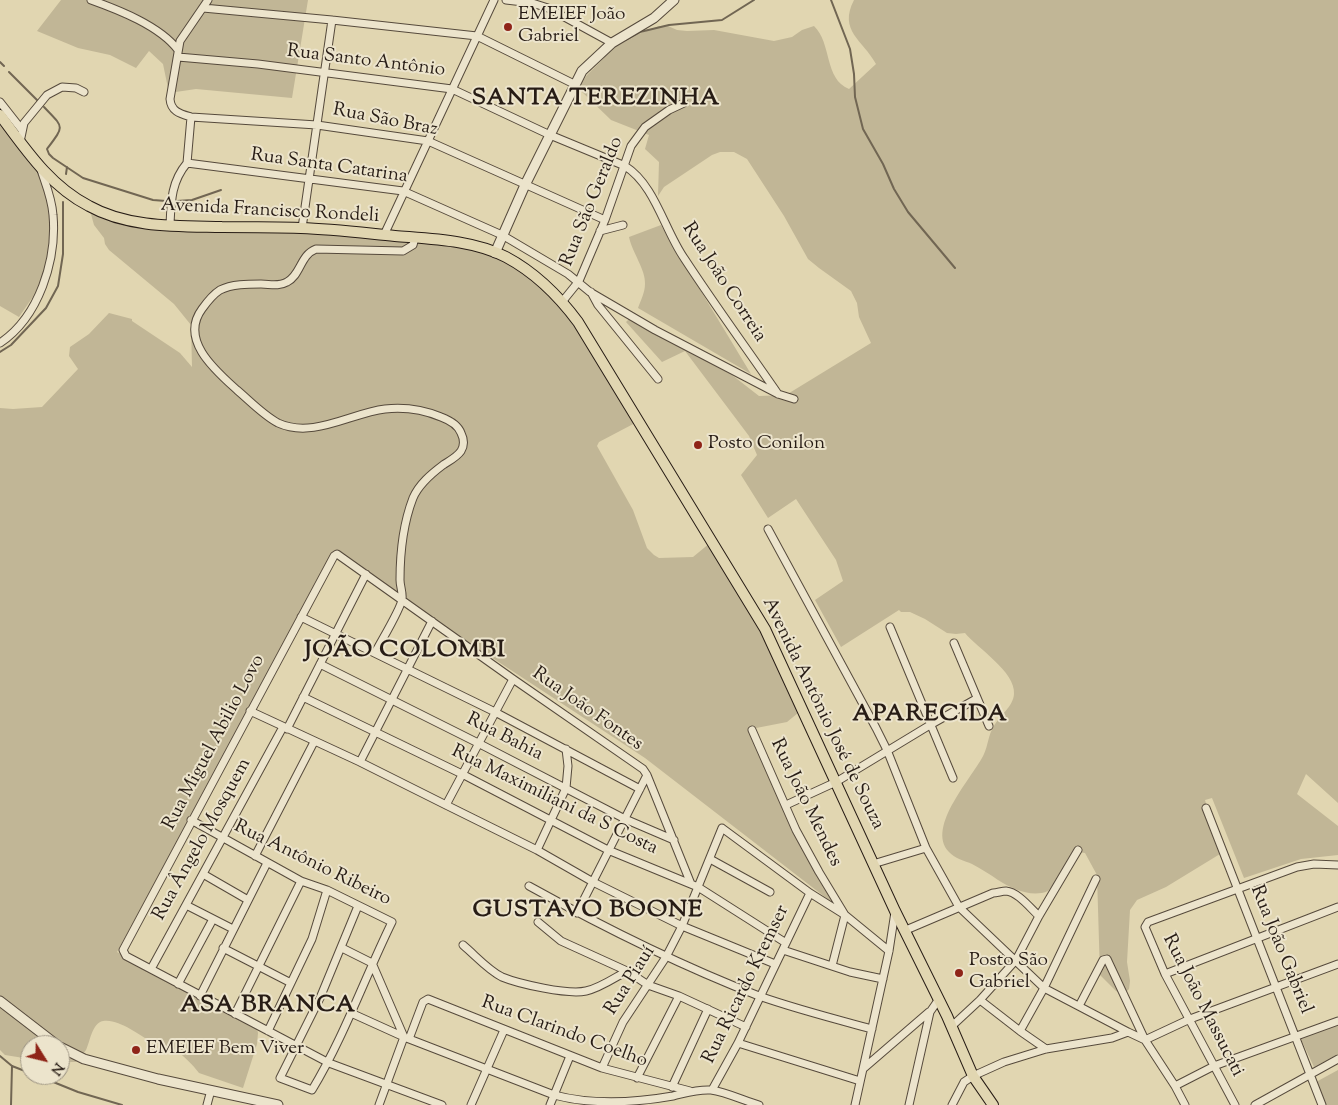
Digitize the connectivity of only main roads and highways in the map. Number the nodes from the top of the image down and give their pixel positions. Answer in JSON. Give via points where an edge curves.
{"nodes":[{"id":1,"x":0,"y":115,"type":"edge"},
{"id":2,"x":562,"y":302,"type":"joint"},
{"id":3,"x":993,"y":1105,"type":"edge"}],
"edges":[{"from":1,"to":2,"type":"main road","name":"Avenida Francisco Rondeli","via":[[40,168],[64,190],[94,209],[124,218],[170,225],[302,228],[468,245],[515,262],[534,274]]},
{"from":2,"to":3,"type":"main road","name":"Avenida Antônio José de Souza","via":[[578,322],[761,622],[973,1076]]}]}
